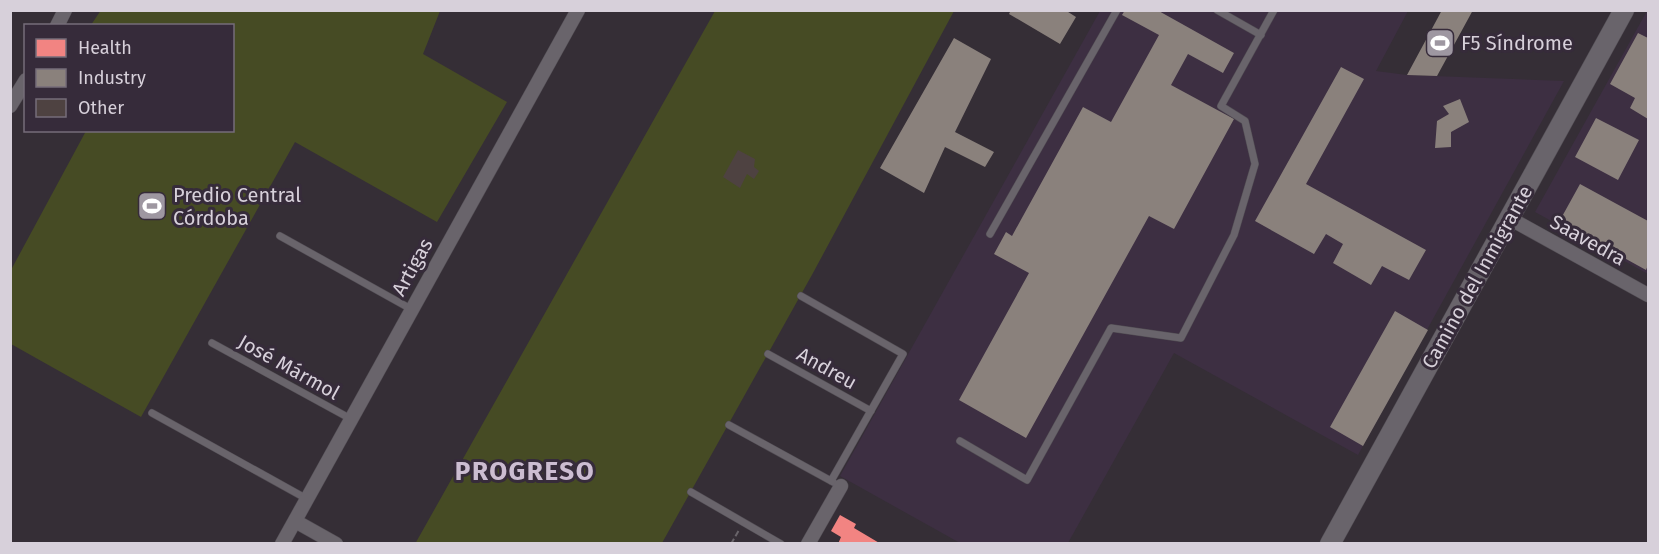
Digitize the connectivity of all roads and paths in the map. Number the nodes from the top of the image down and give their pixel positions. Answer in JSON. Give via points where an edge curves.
{"nodes":[{"id":1,"x":65,"y":10,"type":"edge"},
{"id":2,"x":578,"y":10,"type":"edge"},
{"id":3,"x":1117,"y":10,"type":"edge"},
{"id":4,"x":1217,"y":10,"type":"edge"},
{"id":5,"x":1274,"y":10,"type":"edge"},
{"id":6,"x":1624,"y":10,"type":"edge"},
{"id":7,"x":58,"y":24,"type":"edge"},
{"id":8,"x":1261,"y":34,"type":"junction"},
{"id":9,"x":24,"y":83,"type":"edge"},
{"id":10,"x":10,"y":106,"type":"edge"},
{"id":11,"x":1509,"y":218,"type":"junction"},
{"id":12,"x":990,"y":234,"type":"dead end"},
{"id":13,"x":280,"y":236,"type":"dead end"},
{"id":14,"x":1648,"y":295,"type":"edge"},
{"id":15,"x":801,"y":296,"type":"dead end"},
{"id":16,"x":411,"y":309,"type":"junction"},
{"id":17,"x":212,"y":343,"type":"dead end"},
{"id":18,"x":768,"y":354,"type":"dead end"},
{"id":19,"x":871,"y":411,"type":"junction"},
{"id":20,"x":152,"y":413,"type":"dead end"},
{"id":21,"x":351,"y":419,"type":"junction"},
{"id":22,"x":729,"y":425,"type":"dead end"},
{"id":23,"x":960,"y":441,"type":"dead end"},
{"id":24,"x":836,"y":483,"type":"junction"},
{"id":25,"x":691,"y":492,"type":"dead end"},
{"id":26,"x":307,"y":499,"type":"junction"},
{"id":27,"x":295,"y":521,"type":"junction"},
{"id":28,"x":744,"y":522,"type":"junction"},
{"id":29,"x":282,"y":543,"type":"edge"},
{"id":30,"x":336,"y":543,"type":"edge"},
{"id":31,"x":731,"y":543,"type":"edge"},
{"id":32,"x":781,"y":543,"type":"edge"},
{"id":33,"x":808,"y":543,"type":"edge"},
{"id":34,"x":1330,"y":543,"type":"edge"}],
"edges":[{"from":1,"to":7,"type":"street"},
{"from":2,"to":16,"type":"street","name":"Artigas"},
{"from":3,"to":12,"type":"lane"},
{"from":4,"to":8,"type":"lane"},
{"from":5,"to":8,"type":"lane"},
{"from":6,"to":11,"type":"main road","name":"Camino del Inmigrante"},
{"from":8,"to":23,"type":"lane","via":[[1221,106],[1245,121],[1255,164],[1234,234],[1181,338],[1111,328],[1026,480]]},
{"from":9,"to":10,"type":"street"},
{"from":11,"to":14,"type":"street","name":"Saavedra"},
{"from":11,"to":34,"type":"main road","name":"Camino del Inmigrante"},
{"from":13,"to":16,"type":"lane"},
{"from":15,"to":19,"type":"lane","via":[[903,354]]},
{"from":16,"to":21,"type":"street","name":"Artigas"},
{"from":17,"to":21,"type":"lane","name":"José Mármol"},
{"from":18,"to":19,"type":"lane","name":"Andreu"},
{"from":19,"to":24,"type":"lane"},
{"from":20,"to":26,"type":"lane"},
{"from":21,"to":26,"type":"street","name":"Artigas"},
{"from":22,"to":24,"type":"lane"},
{"from":24,"to":33,"type":"street"},
{"from":25,"to":28,"type":"lane"},
{"from":26,"to":27,"type":"street","name":"Artigas"},
{"from":27,"to":29,"type":"street","name":"Artigas"},
{"from":27,"to":30,"type":"street"},
{"from":28,"to":31,"type":"path"},
{"from":28,"to":32,"type":"lane"}]}
